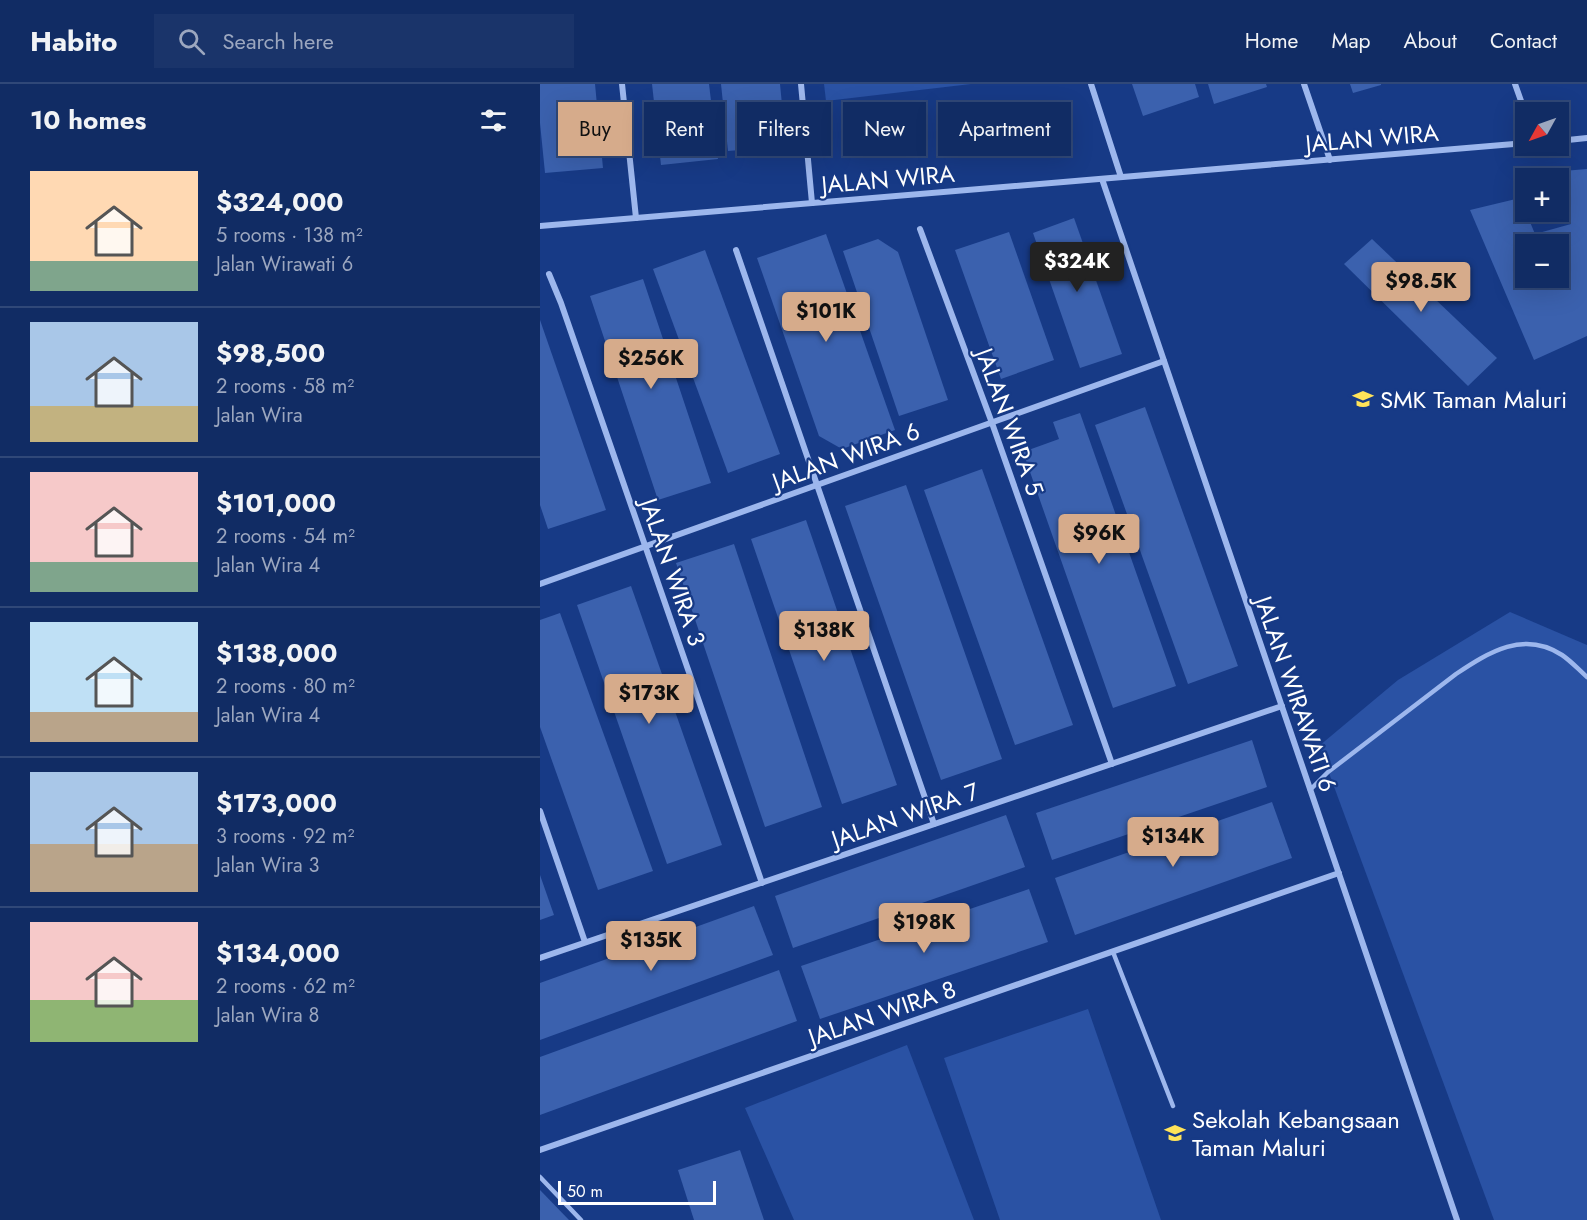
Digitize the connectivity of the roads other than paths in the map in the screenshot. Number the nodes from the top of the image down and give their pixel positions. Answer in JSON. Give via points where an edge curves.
{"nodes":[{"id":1,"x":622,"y":84,"type":"edge"},
{"id":2,"x":801,"y":84,"type":"edge"},
{"id":3,"x":1091,"y":84,"type":"edge"},
{"id":4,"x":1304,"y":84,"type":"edge"},
{"id":5,"x":1515,"y":84,"type":"edge"},
{"id":6,"x":1521,"y":102,"type":"edge"},
{"id":7,"x":1587,"y":138,"type":"edge"},
{"id":8,"x":1569,"y":140,"type":"edge"},
{"id":9,"x":1515,"y":144,"type":"edge"},
{"id":10,"x":1330,"y":160,"type":"junction"},
{"id":11,"x":1121,"y":177,"type":"junction"},
{"id":12,"x":1102,"y":179,"type":"junction"},
{"id":13,"x":812,"y":203,"type":"junction"},
{"id":14,"x":636,"y":218,"type":"junction"},
{"id":15,"x":540,"y":226,"type":"edge"},
{"id":16,"x":920,"y":229,"type":"dead end"},
{"id":17,"x":736,"y":250,"type":"dead end"},
{"id":18,"x":549,"y":274,"type":"dead end"},
{"id":19,"x":1164,"y":361,"type":"junction"},
{"id":20,"x":992,"y":423,"type":"junction"},
{"id":21,"x":818,"y":485,"type":"junction"},
{"id":22,"x":645,"y":547,"type":"junction"},
{"id":23,"x":540,"y":584,"type":"edge"},
{"id":24,"x":1587,"y":677,"type":"edge"},
{"id":25,"x":1282,"y":706,"type":"junction"},
{"id":26,"x":1112,"y":764,"type":"junction"},
{"id":27,"x":1310,"y":790,"type":"junction"},
{"id":28,"x":540,"y":811,"type":"edge"},
{"id":29,"x":934,"y":824,"type":"junction"},
{"id":30,"x":1339,"y":873,"type":"junction"},
{"id":31,"x":762,"y":883,"type":"junction"},
{"id":32,"x":585,"y":942,"type":"junction"},
{"id":33,"x":1113,"y":952,"type":"junction"},
{"id":34,"x":540,"y":958,"type":"edge"},
{"id":35,"x":1173,"y":1106,"type":"dead end"},
{"id":36,"x":540,"y":1150,"type":"edge"},
{"id":37,"x":540,"y":1177,"type":"edge"},
{"id":38,"x":581,"y":1220,"type":"edge"},
{"id":39,"x":1457,"y":1220,"type":"edge"}],
"edges":[{"from":1,"to":14,"type":"street"},
{"from":2,"to":13,"type":"street"},
{"from":3,"to":11,"type":"street"},
{"from":4,"to":10,"type":"street"},
{"from":5,"to":6,"type":"street"},
{"from":7,"to":8,"type":"street"},
{"from":9,"to":10,"type":"street","name":"JALAN WIRA"},
{"from":10,"to":11,"type":"street","name":"JALAN WIRA"},
{"from":11,"to":12,"type":"street","name":"JALAN WIRA"},
{"from":12,"to":13,"type":"street","name":"JALAN WIRA"},
{"from":12,"to":19,"type":"street","name":"JALAN WIRAWATI 6"},
{"from":13,"to":14,"type":"street","name":"JALAN WIRA"},
{"from":14,"to":15,"type":"street","name":"JALAN WIRA"},
{"from":16,"to":20,"type":"street","name":"JALAN WIRA 5"},
{"from":17,"to":21,"type":"street"},
{"from":18,"to":22,"type":"street","name":"JALAN WIRA 3"},
{"from":19,"to":20,"type":"street","name":"JALAN WIRA 6"},
{"from":19,"to":25,"type":"street","name":"JALAN WIRAWATI 6"},
{"from":20,"to":21,"type":"street","name":"JALAN WIRA 6"},
{"from":20,"to":26,"type":"street","name":"JALAN WIRA 5"},
{"from":21,"to":22,"type":"street","name":"JALAN WIRA 6"},
{"from":21,"to":29,"type":"street"},
{"from":22,"to":23,"type":"street","name":"JALAN WIRA 6"},
{"from":22,"to":31,"type":"street","name":"JALAN WIRA 3"},
{"from":24,"to":27,"type":"lane","via":[[1562,655],[1533,644],[1514,644],[1495,651],[1456,674]]},
{"from":25,"to":26,"type":"street","name":"JALAN WIRA 7"},
{"from":25,"to":27,"type":"street","name":"JALAN WIRAWATI 6"},
{"from":26,"to":29,"type":"street","name":"JALAN WIRA 7"},
{"from":27,"to":30,"type":"street","name":"JALAN WIRAWATI 6"},
{"from":28,"to":32,"type":"street"},
{"from":29,"to":31,"type":"street","name":"JALAN WIRA 7"},
{"from":30,"to":33,"type":"street","name":"JALAN WIRA 8"},
{"from":30,"to":39,"type":"street","name":"JALAN WIRAWATI 6"},
{"from":31,"to":32,"type":"street","name":"JALAN WIRA 7"},
{"from":32,"to":34,"type":"street","name":"JALAN WIRA 7"},
{"from":33,"to":35,"type":"lane"},
{"from":33,"to":36,"type":"street","name":"JALAN WIRA 8"},
{"from":37,"to":38,"type":"lane"}]}
